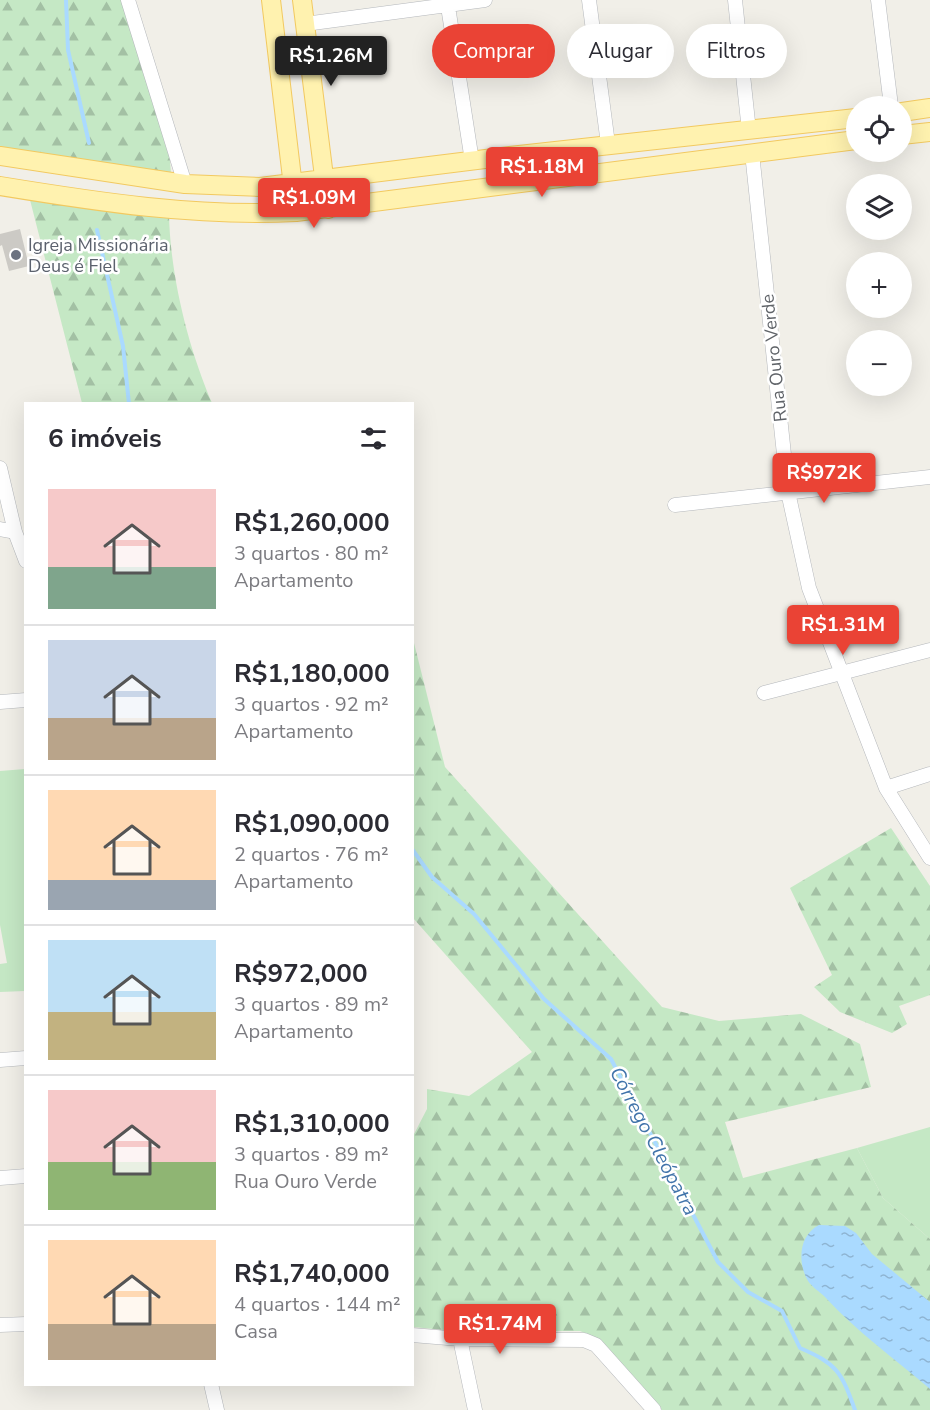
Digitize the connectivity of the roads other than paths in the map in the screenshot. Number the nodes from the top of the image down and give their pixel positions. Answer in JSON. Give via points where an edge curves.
{"nodes":[{"id":1,"x":128,"y":0,"type":"edge"},
{"id":2,"x":271,"y":0,"type":"edge"},
{"id":3,"x":302,"y":0,"type":"edge"},
{"id":4,"x":485,"y":0,"type":"edge"},
{"id":5,"x":589,"y":0,"type":"edge"},
{"id":6,"x":735,"y":0,"type":"edge"},
{"id":7,"x":878,"y":0,"type":"edge"},
{"id":8,"x":447,"y":2,"type":"edge"},
{"id":9,"x":305,"y":24,"type":"junction"},
{"id":10,"x":890,"y":96,"type":"edge"},
{"id":11,"x":930,"y":108,"type":"edge"},
{"id":12,"x":912,"y":111,"type":"edge"},
{"id":13,"x":846,"y":119,"type":"edge"},
{"id":14,"x":749,"y":131,"type":"junction"},
{"id":15,"x":930,"y":132,"type":"edge"},
{"id":16,"x":912,"y":134,"type":"edge"},
{"id":17,"x":846,"y":141,"type":"edge"},
{"id":18,"x":608,"y":144,"type":"junction"},
{"id":19,"x":752,"y":153,"type":"junction"},
{"id":20,"x":0,"y":156,"type":"edge"},
{"id":21,"x":472,"y":161,"type":"junction"},
{"id":22,"x":323,"y":178,"type":"junction"},
{"id":23,"x":291,"y":183,"type":"junction"},
{"id":24,"x":185,"y":184,"type":"junction"},
{"id":25,"x":0,"y":186,"type":"edge"},
{"id":26,"x":328,"y":209,"type":"junction"},
{"id":27,"x":296,"y":212,"type":"junction"},
{"id":28,"x":0,"y":468,"type":"edge"},
{"id":29,"x":930,"y":477,"type":"edge"},
{"id":30,"x":788,"y":492,"type":"junction"},
{"id":31,"x":675,"y":505,"type":"dead end"},
{"id":32,"x":0,"y":529,"type":"edge"},
{"id":33,"x":15,"y":532,"type":"junction"},
{"id":34,"x":24,"y":556,"type":"edge"},
{"id":35,"x":930,"y":650,"type":"edge"},
{"id":36,"x":841,"y":673,"type":"junction"},
{"id":37,"x":764,"y":693,"type":"dead end"},
{"id":38,"x":24,"y":700,"type":"edge"},
{"id":39,"x":0,"y":702,"type":"edge"},
{"id":40,"x":930,"y":774,"type":"edge"},
{"id":41,"x":886,"y":788,"type":"junction"},
{"id":42,"x":930,"y":858,"type":"edge"},
{"id":43,"x":24,"y":1058,"type":"edge"},
{"id":44,"x":0,"y":1060,"type":"edge"},
{"id":45,"x":24,"y":1176,"type":"edge"},
{"id":46,"x":0,"y":1178,"type":"edge"},
{"id":47,"x":24,"y":1324,"type":"edge"},
{"id":48,"x":0,"y":1325,"type":"edge"},
{"id":49,"x":414,"y":1335,"type":"edge"},
{"id":50,"x":460,"y":1339,"type":"junction"},
{"id":51,"x":211,"y":1386,"type":"edge"},
{"id":52,"x":217,"y":1410,"type":"edge"},
{"id":53,"x":475,"y":1410,"type":"edge"},
{"id":54,"x":654,"y":1410,"type":"edge"}],
"edges":[{"from":1,"to":24,"type":"street"},
{"from":2,"to":23,"type":"main road"},
{"from":3,"to":9,"type":"main road"},
{"from":4,"to":8,"type":"street"},
{"from":5,"to":18,"type":"street"},
{"from":6,"to":14,"type":"street"},
{"from":7,"to":10,"type":"street"},
{"from":8,"to":9,"type":"street"},
{"from":8,"to":21,"type":"street"},
{"from":9,"to":22,"type":"main road"},
{"from":11,"to":12,"type":"main road"},
{"from":13,"to":14,"type":"main road"},
{"from":14,"to":18,"type":"main road"},
{"from":15,"to":16,"type":"main road"},
{"from":17,"to":19,"type":"main road"},
{"from":18,"to":21,"type":"main road"},
{"from":19,"to":26,"type":"main road"},
{"from":19,"to":30,"type":"street","name":"Rua Ouro Verde"},
{"from":20,"to":24,"type":"main road"},
{"from":21,"to":22,"type":"main road"},
{"from":22,"to":23,"type":"main road"},
{"from":22,"to":26,"type":"main road"},
{"from":23,"to":24,"type":"main road","via":[[249,187]]},
{"from":23,"to":27,"type":"main road"},
{"from":25,"to":27,"type":"main road","via":[[193,212]]},
{"from":26,"to":27,"type":"main road"},
{"from":28,"to":33,"type":"street"},
{"from":29,"to":30,"type":"street"},
{"from":30,"to":31,"type":"street"},
{"from":30,"to":36,"type":"street","name":"Rua Ouro Verde","via":[[809,588]]},
{"from":32,"to":33,"type":"street"},
{"from":33,"to":34,"type":"street"},
{"from":35,"to":36,"type":"street"},
{"from":36,"to":37,"type":"street"},
{"from":36,"to":41,"type":"street","name":"Rua Ouro Verde"},
{"from":38,"to":39,"type":"street"},
{"from":40,"to":41,"type":"street"},
{"from":41,"to":42,"type":"street","name":"Rua Ouro Verde"},
{"from":43,"to":44,"type":"street"},
{"from":45,"to":46,"type":"street"},
{"from":47,"to":48,"type":"street"},
{"from":49,"to":50,"type":"street"},
{"from":50,"to":53,"type":"street"},
{"from":50,"to":54,"type":"street","via":[[590,1342]]},
{"from":51,"to":52,"type":"street"}]}
